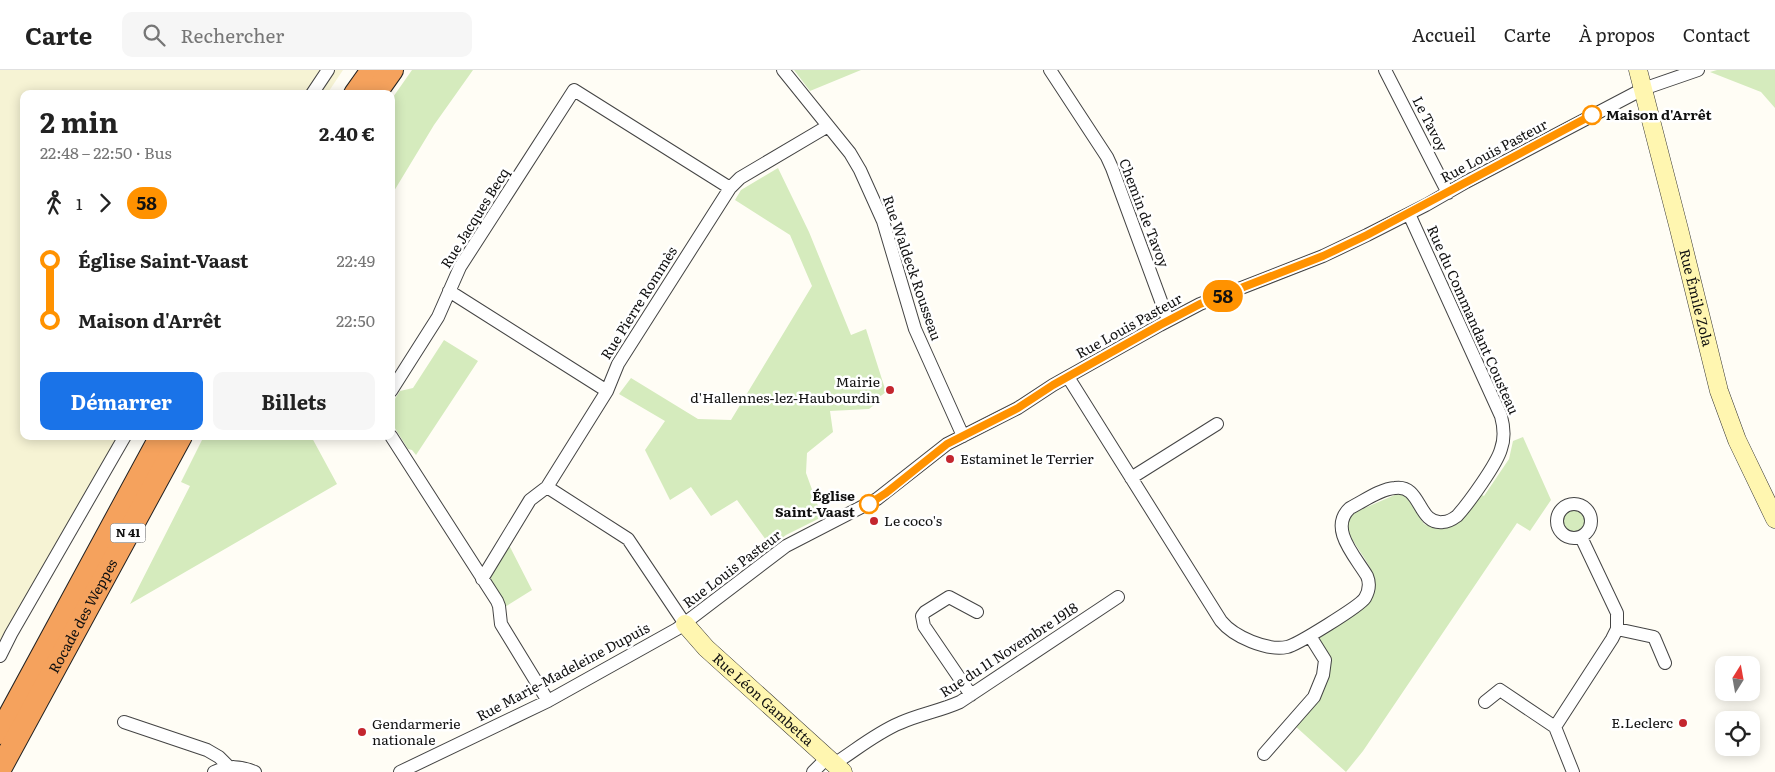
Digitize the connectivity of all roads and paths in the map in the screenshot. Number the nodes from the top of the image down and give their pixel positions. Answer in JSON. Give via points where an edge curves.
{"nodes":[{"id":1,"x":328,"y":70,"type":"edge"},
{"id":2,"x":372,"y":70,"type":"edge"},
{"id":3,"x":392,"y":70,"type":"edge"},
{"id":4,"x":783,"y":70,"type":"edge"},
{"id":5,"x":1050,"y":70,"type":"edge"},
{"id":6,"x":1385,"y":70,"type":"edge"},
{"id":7,"x":1638,"y":70,"type":"edge"},
{"id":8,"x":1698,"y":70,"type":"edge"},
{"id":9,"x":1643,"y":89,"type":"junction"},
{"id":10,"x":315,"y":90,"type":"edge"},
{"id":11,"x":358,"y":90,"type":"edge"},
{"id":12,"x":378,"y":90,"type":"edge"},
{"id":13,"x":828,"y":126,"type":"junction"},
{"id":14,"x":730,"y":188,"type":"junction"},
{"id":15,"x":1448,"y":193,"type":"junction"},
{"id":16,"x":1410,"y":214,"type":"junction"},
{"id":17,"x":449,"y":291,"type":"junction"},
{"id":18,"x":1168,"y":320,"type":"junction"},
{"id":19,"x":1068,"y":377,"type":"junction"},
{"id":20,"x":395,"y":385,"type":"edge"},
{"id":21,"x":607,"y":390,"type":"junction"},
{"id":22,"x":1217,"y":424,"type":"dead end"},
{"id":23,"x":963,"y":436,"type":"junction"},
{"id":24,"x":123,"y":440,"type":"edge"},
{"id":25,"x":159,"y":440,"type":"edge"},
{"id":26,"x":179,"y":440,"type":"edge"},
{"id":27,"x":394,"y":440,"type":"edge"},
{"id":28,"x":1131,"y":478,"type":"junction"},
{"id":29,"x":547,"y":487,"type":"junction"},
{"id":30,"x":1775,"y":519,"type":"edge"},
{"id":31,"x":1581,"y":537,"type":"dead end"},
{"id":32,"x":85,"y":576,"type":"junction"},
{"id":33,"x":482,"y":579,"type":"junction"},
{"id":34,"x":1118,"y":597,"type":"dead end"},
{"id":35,"x":977,"y":612,"type":"dead end"},
{"id":36,"x":685,"y":624,"type":"junction"},
{"id":37,"x":76,"y":629,"type":"junction"},
{"id":38,"x":1617,"y":629,"type":"junction"},
{"id":39,"x":1310,"y":636,"type":"junction"},
{"id":40,"x":0,"y":656,"type":"edge"},
{"id":41,"x":1665,"y":663,"type":"dead end"},
{"id":42,"x":971,"y":695,"type":"junction"},
{"id":43,"x":548,"y":701,"type":"junction"},
{"id":44,"x":1485,"y":702,"type":"dead end"},
{"id":45,"x":0,"y":706,"type":"edge"},
{"id":46,"x":124,"y":722,"type":"dead end"},
{"id":47,"x":1555,"y":727,"type":"junction"},
{"id":48,"x":0,"y":733,"type":"edge"},
{"id":49,"x":1264,"y":754,"type":"dead end"},
{"id":50,"x":835,"y":765,"type":"edge"},
{"id":51,"x":228,"y":767,"type":"junction"},
{"id":52,"x":0,"y":769,"type":"edge"},
{"id":53,"x":12,"y":772,"type":"edge"},
{"id":54,"x":214,"y":772,"type":"edge"},
{"id":55,"x":255,"y":772,"type":"edge"},
{"id":56,"x":400,"y":772,"type":"edge"},
{"id":57,"x":813,"y":772,"type":"edge"},
{"id":58,"x":1573,"y":772,"type":"edge"}],
"edges":[{"from":1,"to":10,"type":"street"},
{"from":2,"to":11,"type":"highway"},
{"from":3,"to":12,"type":"highway"},
{"from":4,"to":13,"type":"street","name":"Rue Waldeck Rousseau"},
{"from":5,"to":18,"type":"street","name":"Chemin de Tavoy","via":[[1107,157]]},
{"from":6,"to":15,"type":"street","name":"Le Tavoy"},
{"from":7,"to":9,"type":"main road","name":"Rue Émile Zola"},
{"from":8,"to":9,"type":"street","name":"Rue Louis Pasteur"},
{"from":9,"to":15,"type":"street","name":"Rue Louis Pasteur"},
{"from":9,"to":30,"type":"main road","name":"Rue Émile Zola","via":[[1719,391],[1737,440]]},
{"from":13,"to":14,"type":"street","name":"Rue Pierre Rommès","via":[[740,178]]},
{"from":13,"to":23,"type":"street","name":"Rue Waldeck Rousseau","via":[[855,161],[878,210],[911,320]]},
{"from":14,"to":17,"type":"street","name":"Rue Jacques Becq","via":[[574,90],[460,267]]},
{"from":14,"to":21,"type":"street","name":"Rue Pierre Rommès","via":[[618,364]]},
{"from":15,"to":16,"type":"street","name":"Rue Louis Pasteur"},
{"from":16,"to":18,"type":"street","name":"Rue Louis Pasteur","via":[[1323,256],[1200,304]]},
{"from":16,"to":39,"type":"street","name":"Rue du Commandant Cousteau","via":[[1501,416],[1504,430],[1502,447],[1496,462],[1457,515],[1447,522],[1428,518],[1416,497],[1397,487],[1350,508],[1341,520],[1341,530],[1367,576],[1368,592],[1360,604]]},
{"from":17,"to":20,"type":"street","name":"Rue Jacques Becq","via":[[434,324]]},
{"from":17,"to":21,"type":"street"},
{"from":18,"to":19,"type":"street","name":"Rue Louis Pasteur"},
{"from":19,"to":23,"type":"street","name":"Rue Louis Pasteur","via":[[1018,408]]},
{"from":19,"to":28,"type":"street","name":"Rue du Commandant Cousteau"},
{"from":21,"to":29,"type":"street","name":"Rue Pierre Rommès"},
{"from":22,"to":28,"type":"street"},
{"from":23,"to":36,"type":"street","name":"Rue Louis Pasteur","via":[[940,449],[878,499],[786,546]]},
{"from":24,"to":40,"type":"street"},
{"from":25,"to":32,"type":"highway","name":"Rocade des Weppes","number":"N 41"},
{"from":26,"to":37,"type":"highway","name":"Rocade des Weppes","number":"N 41"},
{"from":27,"to":33,"type":"street"},
{"from":28,"to":39,"type":"street","name":"Rue du Commandant Cousteau","via":[[1226,627],[1238,636],[1278,648],[1290,647]]},
{"from":29,"to":33,"type":"street","name":"Rue Pierre Rommès","via":[[530,500]]},
{"from":29,"to":36,"type":"street","via":[[628,539]]},
{"from":31,"to":38,"type":"street","via":[[1617,613]]},
{"from":32,"to":45,"type":"highway","via":[[40,637]]},
{"from":32,"to":48,"type":"highway","name":"Rocade des Weppes","number":"N 41"},
{"from":33,"to":43,"type":"street","via":[[498,604],[501,624]]},
{"from":34,"to":42,"type":"street","name":"Rue du 11 Novembre 1918"},
{"from":35,"to":42,"type":"street","via":[[949,597],[922,616],[924,626]]},
{"from":36,"to":43,"type":"street","name":"Rue Marie-Madeleine Dupuis"},
{"from":36,"to":50,"type":"main road","name":"Rue Léon Gambetta","via":[[706,648]]},
{"from":37,"to":52,"type":"highway","name":"Rocade des Weppes","number":"N 41"},
{"from":37,"to":53,"type":"highway","via":[[48,700]]},
{"from":38,"to":41,"type":"street","via":[[1654,637]]},
{"from":38,"to":47,"type":"street"},
{"from":39,"to":49,"type":"street","via":[[1325,660],[1321,684],[1314,697]]},
{"from":42,"to":50,"type":"street","name":"Rue du 11 Novembre 1918","via":[[938,712],[889,728]]},
{"from":43,"to":56,"type":"street","name":"Rue Marie-Madeleine Dupuis"},
{"from":44,"to":47,"type":"street","via":[[1500,690]]},
{"from":46,"to":51,"type":"street","via":[[207,750]]},
{"from":47,"to":58,"type":"street"},
{"from":50,"to":57,"type":"street","name":"Rue du 11 Novembre 1918"},
{"from":51,"to":54,"type":"street"},
{"from":51,"to":55,"type":"street"}]}
